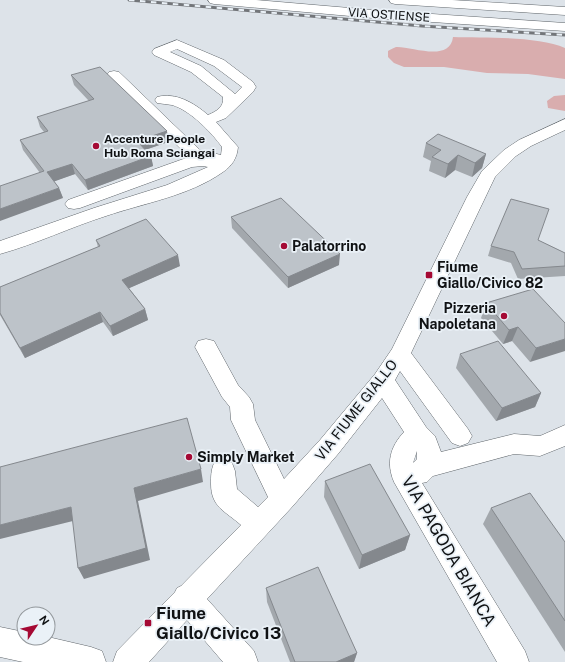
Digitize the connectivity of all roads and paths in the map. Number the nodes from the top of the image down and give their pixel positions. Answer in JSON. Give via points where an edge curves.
{"nodes":[{"id":1,"x":214,"y":0,"type":"edge"},
{"id":2,"x":360,"y":0,"type":"edge"},
{"id":3,"x":395,"y":0,"type":"edge"},
{"id":4,"x":449,"y":0,"type":"edge"},
{"id":5,"x":478,"y":0,"type":"edge"},
{"id":6,"x":501,"y":0,"type":"edge"},
{"id":7,"x":559,"y":7,"type":"edge"},
{"id":8,"x":565,"y":11,"type":"edge"},
{"id":9,"x":565,"y":22,"type":"edge"},
{"id":10,"x":565,"y":27,"type":"edge"},
{"id":11,"x":114,"y":75,"type":"dead end"},
{"id":12,"x":162,"y":100,"type":"dead end"},
{"id":13,"x":229,"y":106,"type":"junction"},
{"id":14,"x":206,"y":121,"type":"junction"},
{"id":15,"x":565,"y":124,"type":"edge"},
{"id":16,"x":223,"y":164,"type":"junction"},
{"id":17,"x":74,"y":204,"type":"dead end"},
{"id":18,"x":0,"y":248,"type":"edge"},
{"id":19,"x":206,"y":347,"type":"dead end"},
{"id":20,"x":400,"y":354,"type":"junction"},
{"id":21,"x":383,"y":380,"type":"junction"},
{"id":22,"x":565,"y":435,"type":"edge"},
{"id":23,"x":460,"y":436,"type":"dead end"},
{"id":24,"x":223,"y":471,"type":"dead end"},
{"id":25,"x":416,"y":473,"type":"junction"},
{"id":26,"x":282,"y":499,"type":"junction"},
{"id":27,"x":259,"y":523,"type":"junction"},
{"id":28,"x":187,"y":598,"type":"junction"},
{"id":29,"x":0,"y":642,"type":"edge"},
{"id":30,"x":91,"y":662,"type":"edge"},
{"id":31,"x":128,"y":662,"type":"edge"},
{"id":32,"x":243,"y":662,"type":"edge"},
{"id":33,"x":514,"y":662,"type":"edge"}],
"edges":[{"from":1,"to":10,"type":"main road","name":"VIA OSTIENSE"},
{"from":2,"to":9,"type":"main road","name":"VIA OSTIENSE","via":[[407,12]]},
{"from":3,"to":8,"type":"main road"},
{"from":4,"to":8,"type":"main road"},
{"from":5,"to":7,"type":"main road"},
{"from":6,"to":7,"type":"main road"},
{"from":11,"to":16,"type":"street","via":[[195,154],[206,155]]},
{"from":12,"to":14,"type":"street","via":[[178,102]]},
{"from":13,"to":13,"type":"street","via":[[249,87],[237,75],[214,60],[177,44],[159,52],[189,65],[206,76],[229,95]]},
{"from":13,"to":14,"type":"street","via":[[221,115]]},
{"from":14,"to":16,"type":"street","via":[[230,147],[229,156]]},
{"from":15,"to":20,"type":"street","name":"VIA FIUME GIALLO","via":[[525,143],[510,153],[488,175]]},
{"from":16,"to":17,"type":"street","via":[[190,162]]},
{"from":16,"to":18,"type":"street","via":[[196,180]]},
{"from":19,"to":26,"type":"street","via":[[230,391],[241,404],[243,420]]},
{"from":20,"to":21,"type":"street","name":"VIA FIUME GIALLO"},
{"from":20,"to":23,"type":"street"},
{"from":21,"to":25,"type":"street","name":"VIA PAGODA BIANCA","via":[[418,434],[404,450],[400,459],[401,468]]},
{"from":21,"to":26,"type":"street","name":"VIA FIUME GIALLO","via":[[329,447]]},
{"from":22,"to":25,"type":"street","via":[[540,446],[504,446]]},
{"from":24,"to":27,"type":"street","via":[[224,495]]},
{"from":25,"to":33,"type":"street","name":"VIA PAGODA BIANCA"},
{"from":26,"to":27,"type":"street","name":"VIA FIUME GIALLO"},
{"from":27,"to":28,"type":"street","name":"VIA FIUME GIALLO"},
{"from":28,"to":31,"type":"street","name":"VIA FIUME GIALLO"},
{"from":28,"to":32,"type":"street"},
{"from":29,"to":30,"type":"street"}]}
